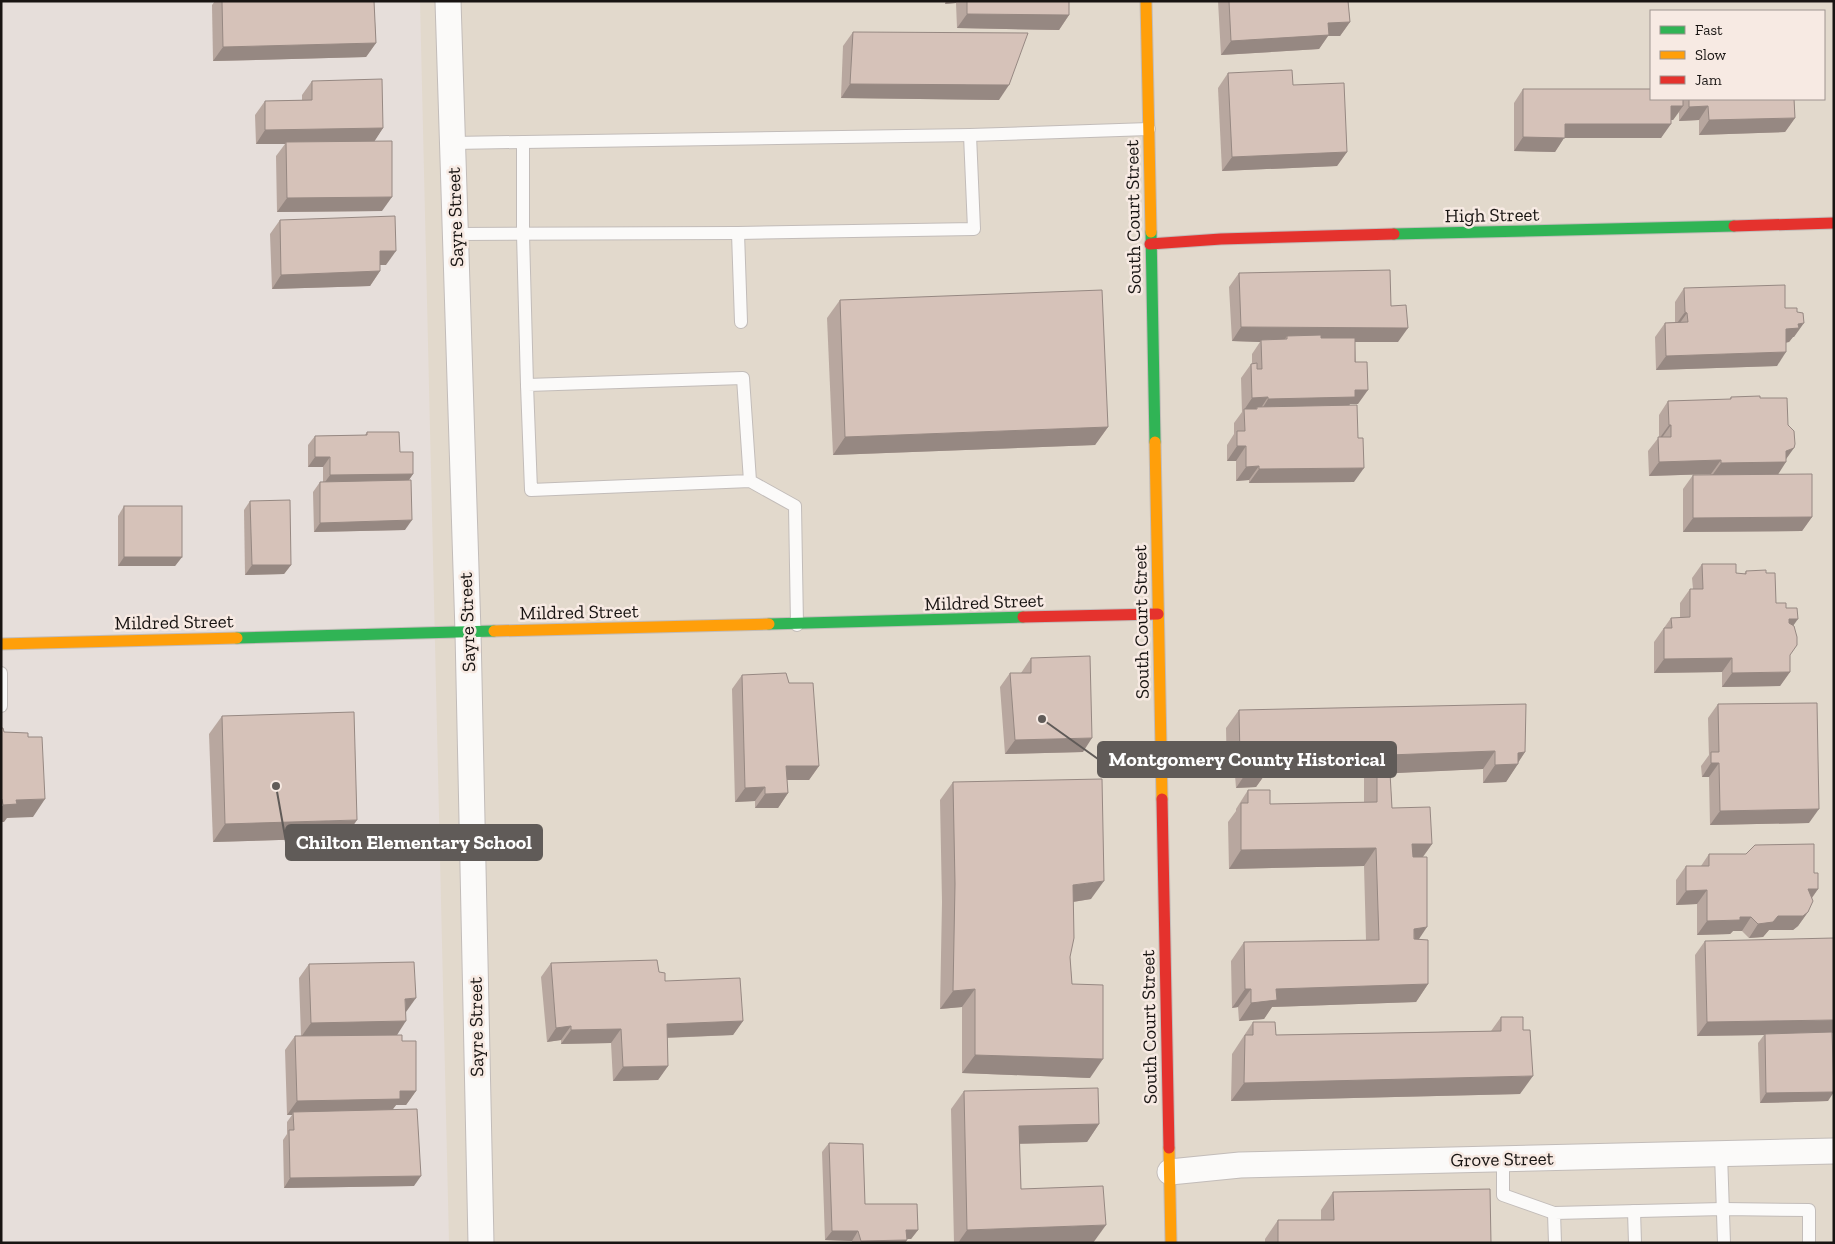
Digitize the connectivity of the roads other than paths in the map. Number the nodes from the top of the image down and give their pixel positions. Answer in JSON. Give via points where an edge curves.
{"nodes":[{"id":1,"x":448,"y":1,"type":"edge"},
{"id":2,"x":1146,"y":1,"type":"edge"},
{"id":3,"x":1149,"y":129,"type":"junction"},
{"id":4,"x":970,"y":134,"type":"junction"},
{"id":5,"x":524,"y":142,"type":"junction"},
{"id":6,"x":452,"y":143,"type":"junction"},
{"id":7,"x":1834,"y":223,"type":"edge"},
{"id":8,"x":738,"y":233,"type":"junction"},
{"id":9,"x":456,"y":234,"type":"junction"},
{"id":10,"x":524,"y":234,"type":"junction"},
{"id":11,"x":1150,"y":244,"type":"junction"},
{"id":12,"x":741,"y":322,"type":"dead end"},
{"id":13,"x":527,"y":385,"type":"junction"},
{"id":14,"x":750,"y":481,"type":"junction"},
{"id":15,"x":1158,"y":614,"type":"junction"},
{"id":16,"x":798,"y":625,"type":"junction"},
{"id":17,"x":468,"y":632,"type":"junction"},
{"id":18,"x":1,"y":644,"type":"edge"},
{"id":19,"x":1,"y":673,"type":"edge"},
{"id":20,"x":1,"y":706,"type":"edge"},
{"id":21,"x":1834,"y":1151,"type":"edge"},
{"id":22,"x":1721,"y":1154,"type":"junction"},
{"id":23,"x":1503,"y":1159,"type":"junction"},
{"id":24,"x":1170,"y":1172,"type":"junction"},
{"id":25,"x":1723,"y":1209,"type":"junction"},
{"id":26,"x":1634,"y":1211,"type":"junction"},
{"id":27,"x":1554,"y":1213,"type":"junction"},
{"id":28,"x":481,"y":1243,"type":"edge"},
{"id":29,"x":1171,"y":1243,"type":"edge"},
{"id":30,"x":1555,"y":1243,"type":"edge"},
{"id":31,"x":1634,"y":1243,"type":"edge"},
{"id":32,"x":1724,"y":1243,"type":"edge"},
{"id":33,"x":1809,"y":1243,"type":"edge"}],
"edges":[{"from":1,"to":6,"type":"street","name":"Sayre Street"},
{"from":2,"to":3,"type":"main road","name":"South Court Street"},
{"from":3,"to":4,"type":"lane"},
{"from":3,"to":11,"type":"main road","name":"South Court Street"},
{"from":4,"to":5,"type":"lane"},
{"from":4,"to":8,"type":"lane","via":[[974,229]]},
{"from":5,"to":6,"type":"lane"},
{"from":5,"to":10,"type":"lane"},
{"from":6,"to":9,"type":"street","name":"Sayre Street"},
{"from":7,"to":11,"type":"main road","name":"High Street","via":[[1221,239]]},
{"from":8,"to":10,"type":"lane"},
{"from":8,"to":12,"type":"lane"},
{"from":9,"to":10,"type":"lane"},
{"from":9,"to":17,"type":"street","name":"Sayre Street"},
{"from":10,"to":13,"type":"lane"},
{"from":11,"to":15,"type":"main road","name":"South Court Street"},
{"from":13,"to":14,"type":"lane","via":[[743,378]]},
{"from":13,"to":14,"type":"lane","via":[[530,490]]},
{"from":14,"to":16,"type":"lane","via":[[795,506]]},
{"from":15,"to":16,"type":"main road","name":"Mildred Street"},
{"from":15,"to":24,"type":"main road","name":"South Court Street"},
{"from":16,"to":17,"type":"main road","name":"Mildred Street"},
{"from":17,"to":18,"type":"main road","name":"Mildred Street"},
{"from":17,"to":28,"type":"street","name":"Sayre Street"},
{"from":19,"to":20,"type":"lane"},
{"from":21,"to":22,"type":"street","name":"Grove Street"},
{"from":22,"to":23,"type":"street","name":"Grove Street"},
{"from":22,"to":25,"type":"lane"},
{"from":23,"to":24,"type":"street","name":"Grove Street","via":[[1240,1165]]},
{"from":23,"to":27,"type":"lane","via":[[1502,1195]]},
{"from":24,"to":29,"type":"main road","name":"South Court Street"},
{"from":25,"to":26,"type":"lane"},
{"from":25,"to":32,"type":"lane"},
{"from":25,"to":33,"type":"lane","via":[[1808,1210]]},
{"from":26,"to":27,"type":"lane"},
{"from":26,"to":31,"type":"lane"},
{"from":27,"to":30,"type":"lane"}]}
